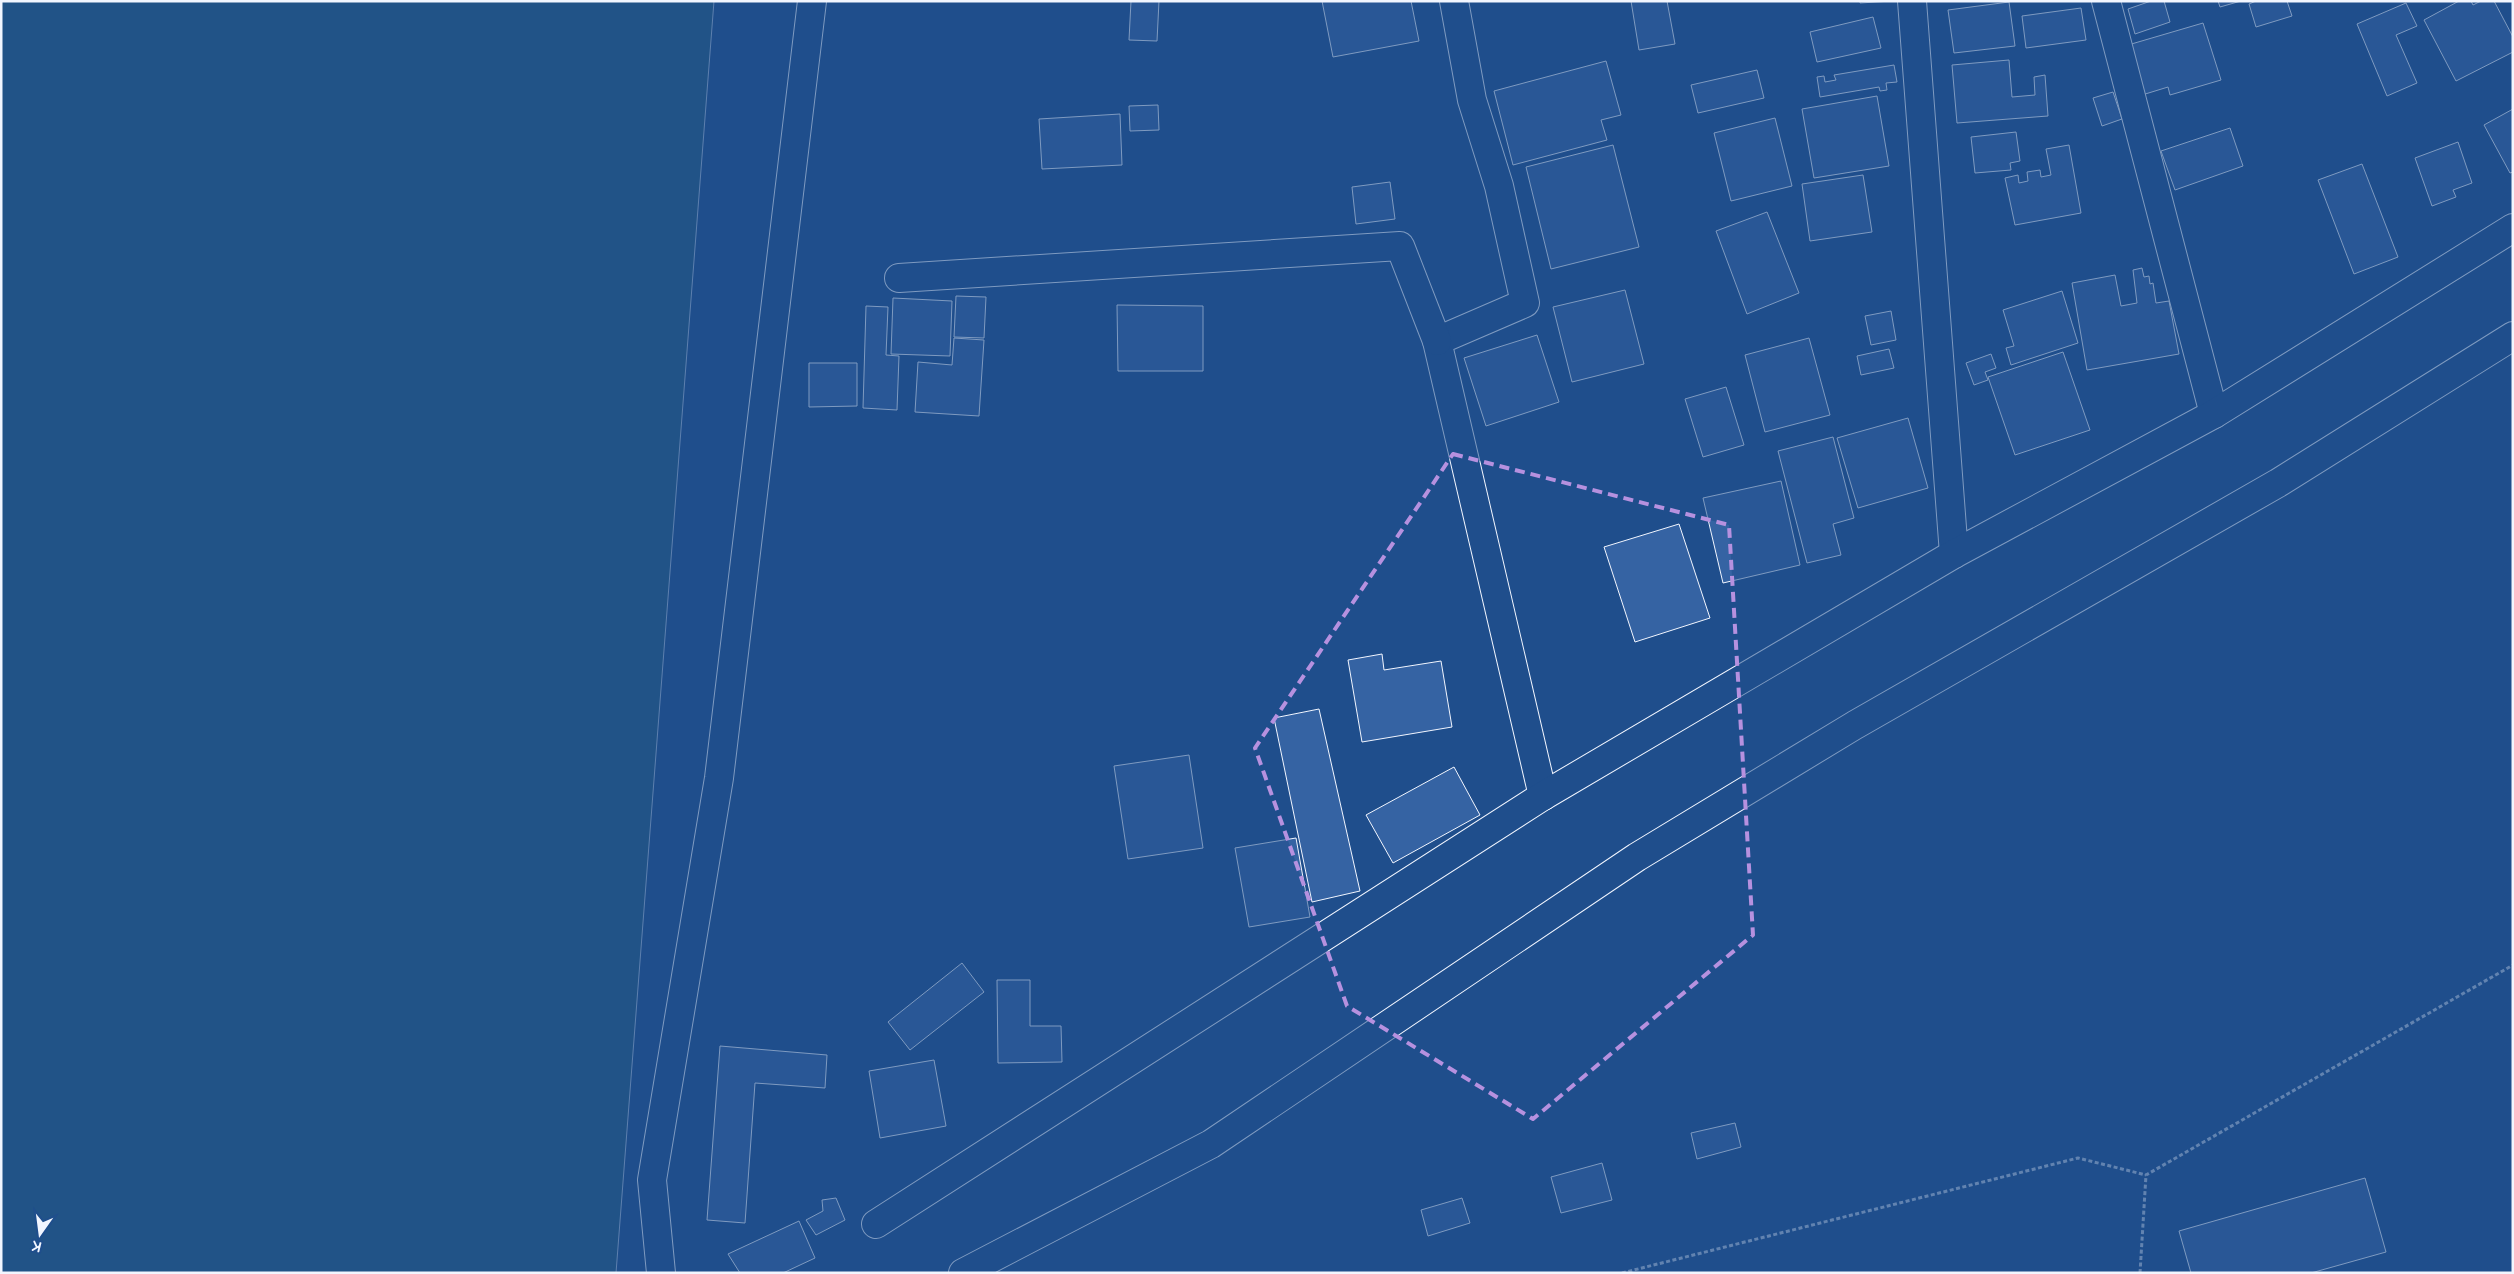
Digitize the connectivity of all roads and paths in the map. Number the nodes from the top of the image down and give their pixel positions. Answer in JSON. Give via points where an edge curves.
{"nodes":[{"id":1,"x":812,"y":1,"type":"edge"},
{"id":2,"x":1454,"y":1,"type":"edge"},
{"id":3,"x":1912,"y":1,"type":"edge"},
{"id":4,"x":2106,"y":1,"type":"edge"},
{"id":5,"x":2513,"y":228,"type":"edge"},
{"id":6,"x":899,"y":278,"type":"dead end"},
{"id":7,"x":2513,"y":336,"type":"edge"},
{"id":8,"x":1437,"y":341,"type":"junction"},
{"id":9,"x":2214,"y":414,"type":"junction"},
{"id":10,"x":1954,"y":554,"type":"junction"},
{"id":11,"x":1543,"y":796,"type":"junction"},
{"id":12,"x":2513,"y":965,"type":"edge"},
{"id":13,"x":2146,"y":1175,"type":"junction"},
{"id":14,"x":876,"y":1224,"type":"dead end"},
{"id":15,"x":661,"y":1273,"type":"edge"},
{"id":16,"x":963,"y":1273,"type":"edge"},
{"id":17,"x":1622,"y":1273,"type":"edge"},
{"id":18,"x":2140,"y":1273,"type":"edge"}],
"edges":[{"from":1,"to":15,"type":"street","via":[[719,778],[652,1180]]},
{"from":2,"to":8,"type":"street","via":[[1472,100],[1499,186],[1525,303]]},
{"from":3,"to":10,"type":"street"},
{"from":4,"to":9,"type":"street"},
{"from":5,"to":9,"type":"street"},
{"from":6,"to":8,"type":"street","via":[[1400,246]]},
{"from":7,"to":16,"type":"street","via":[[2278,483],[1854,725],[1637,857],[1211,1144]]},
{"from":8,"to":11,"type":"street"},
{"from":9,"to":10,"type":"street"},
{"from":10,"to":11,"type":"street"},
{"from":11,"to":14,"type":"street"},
{"from":12,"to":13,"type":"path"},
{"from":13,"to":17,"type":"path","via":[[2078,1158]]},
{"from":13,"to":18,"type":"path"}]}
